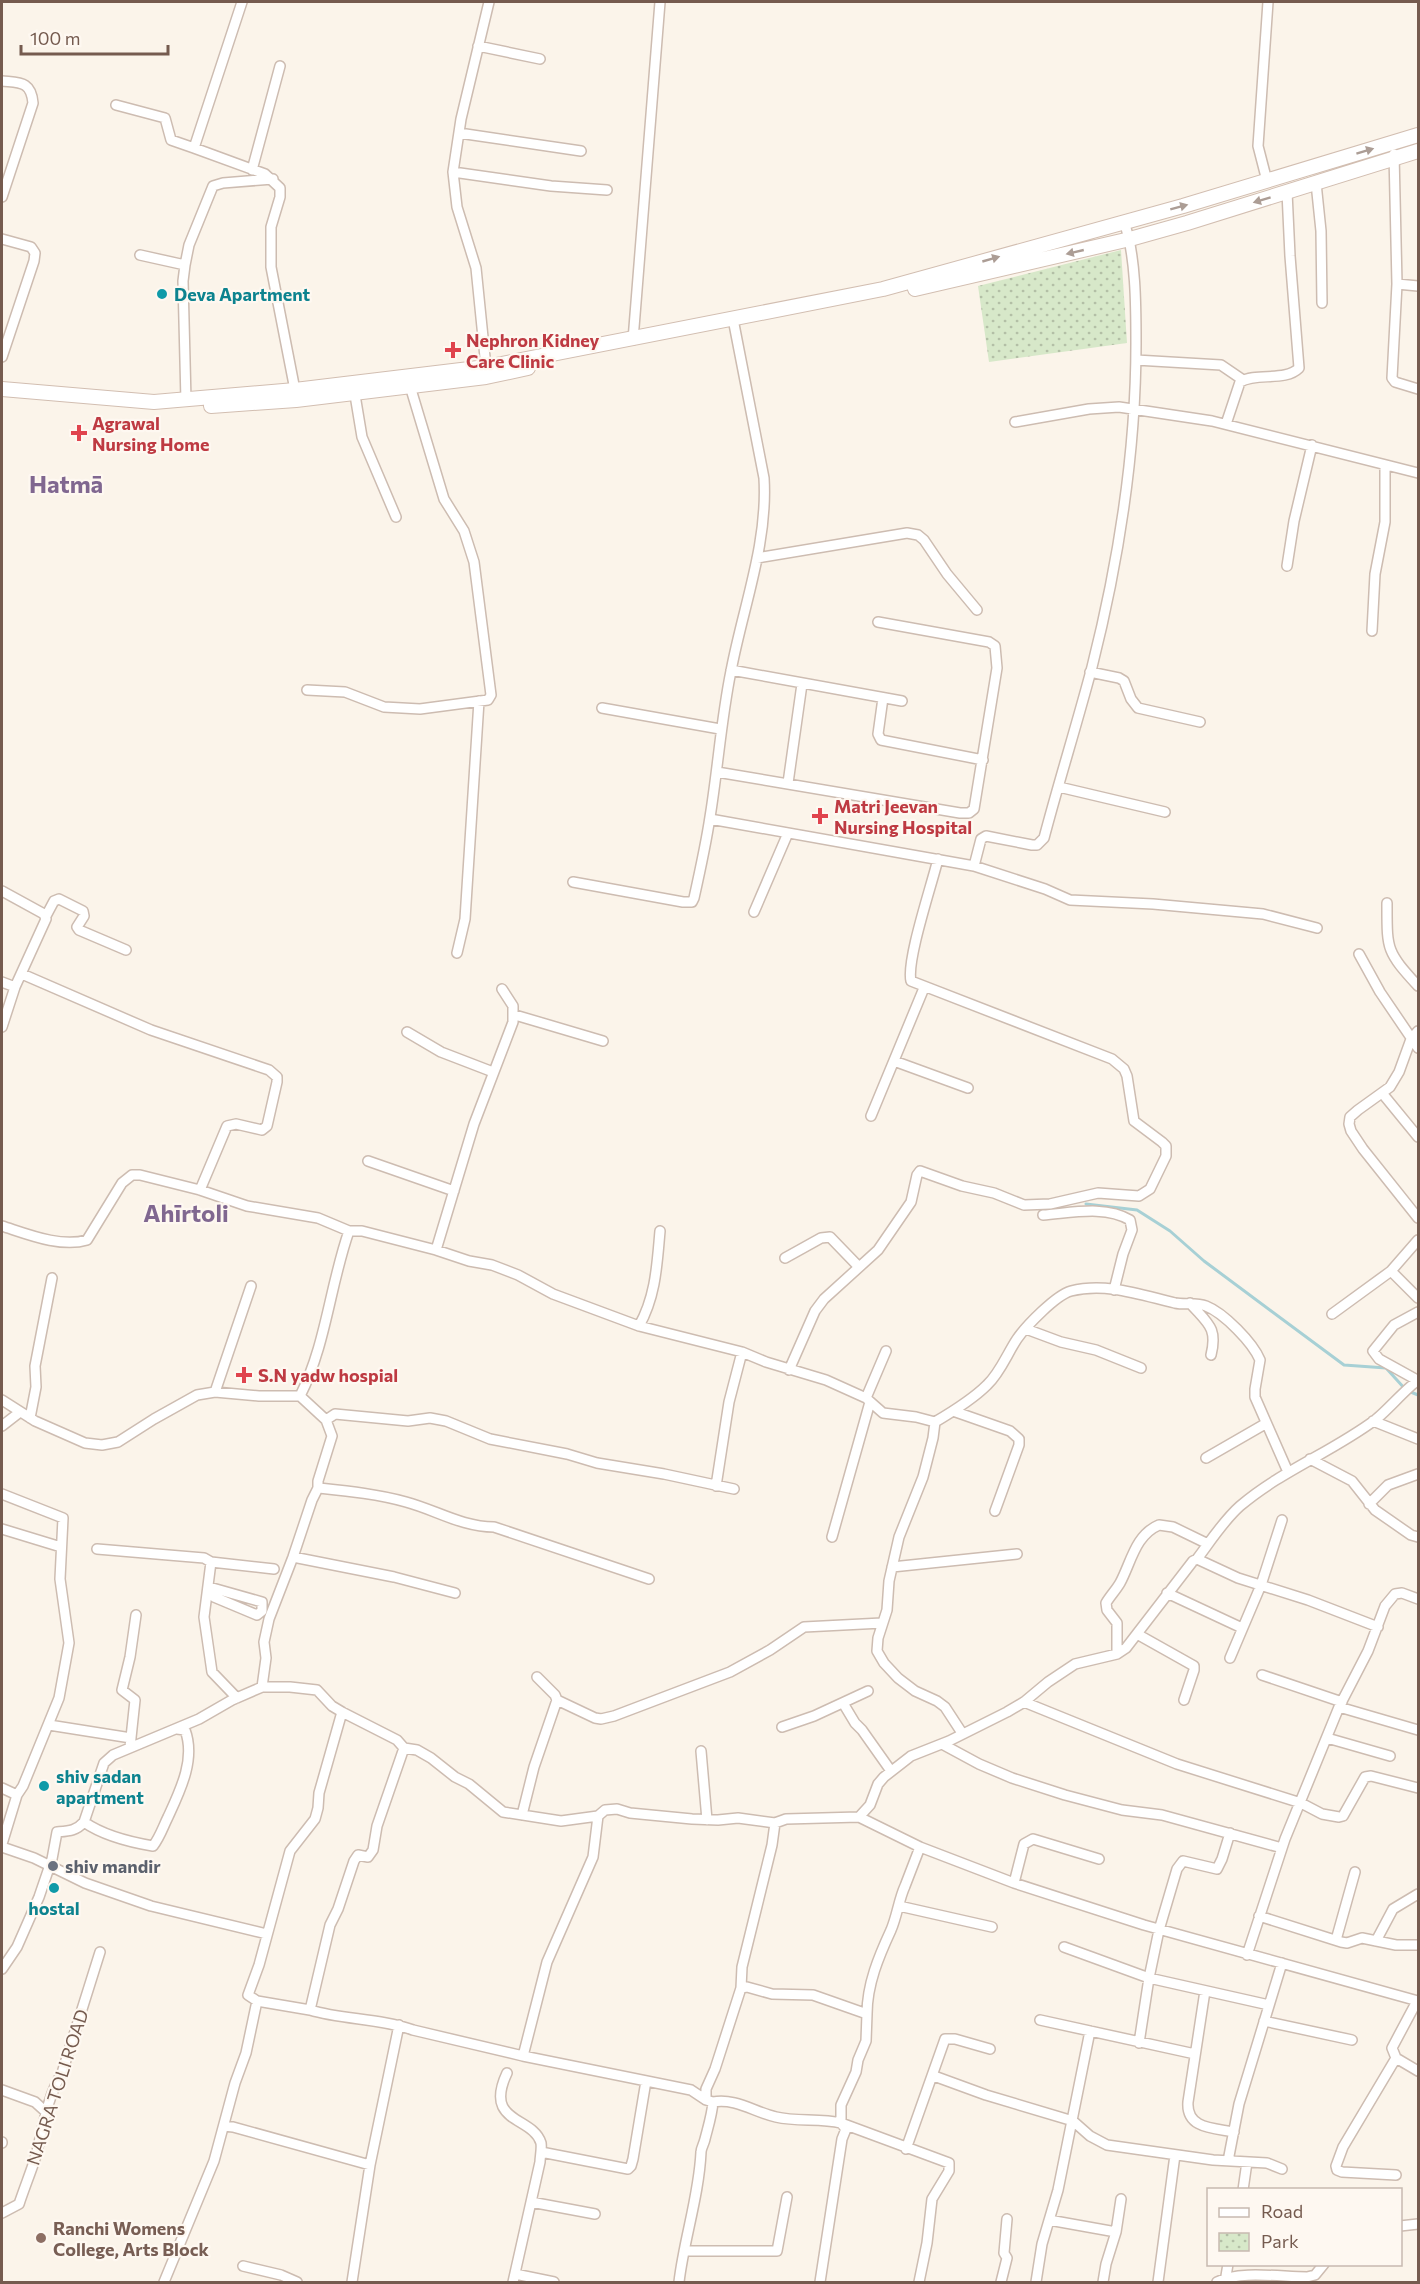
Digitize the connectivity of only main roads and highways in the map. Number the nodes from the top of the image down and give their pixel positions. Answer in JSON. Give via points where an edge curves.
{"nodes":[{"id":1,"x":1419,"y":135,"type":"edge"},
{"id":2,"x":1419,"y":151,"type":"edge"},
{"id":3,"x":734,"y":323,"type":"junction"},
{"id":4,"x":353,"y":388,"type":"junction"},
{"id":5,"x":2,"y":389,"type":"edge"},
{"id":6,"x":2,"y":399,"type":"edge"}],
"edges":[{"from":3,"to":1,"type":"main road","one_way":true,"via":[[883,289]]},
{"from":2,"to":3,"type":"main road","one_way":true,"via":[[1130,239],[885,296]]},
{"from":3,"to":4,"type":"main road"},
{"from":3,"to":4,"type":"main road","via":[[486,377]]},
{"from":4,"to":5,"type":"main road","via":[[154,402]]},
{"from":4,"to":6,"type":"main road","via":[[270,403],[154,410]]}]}
